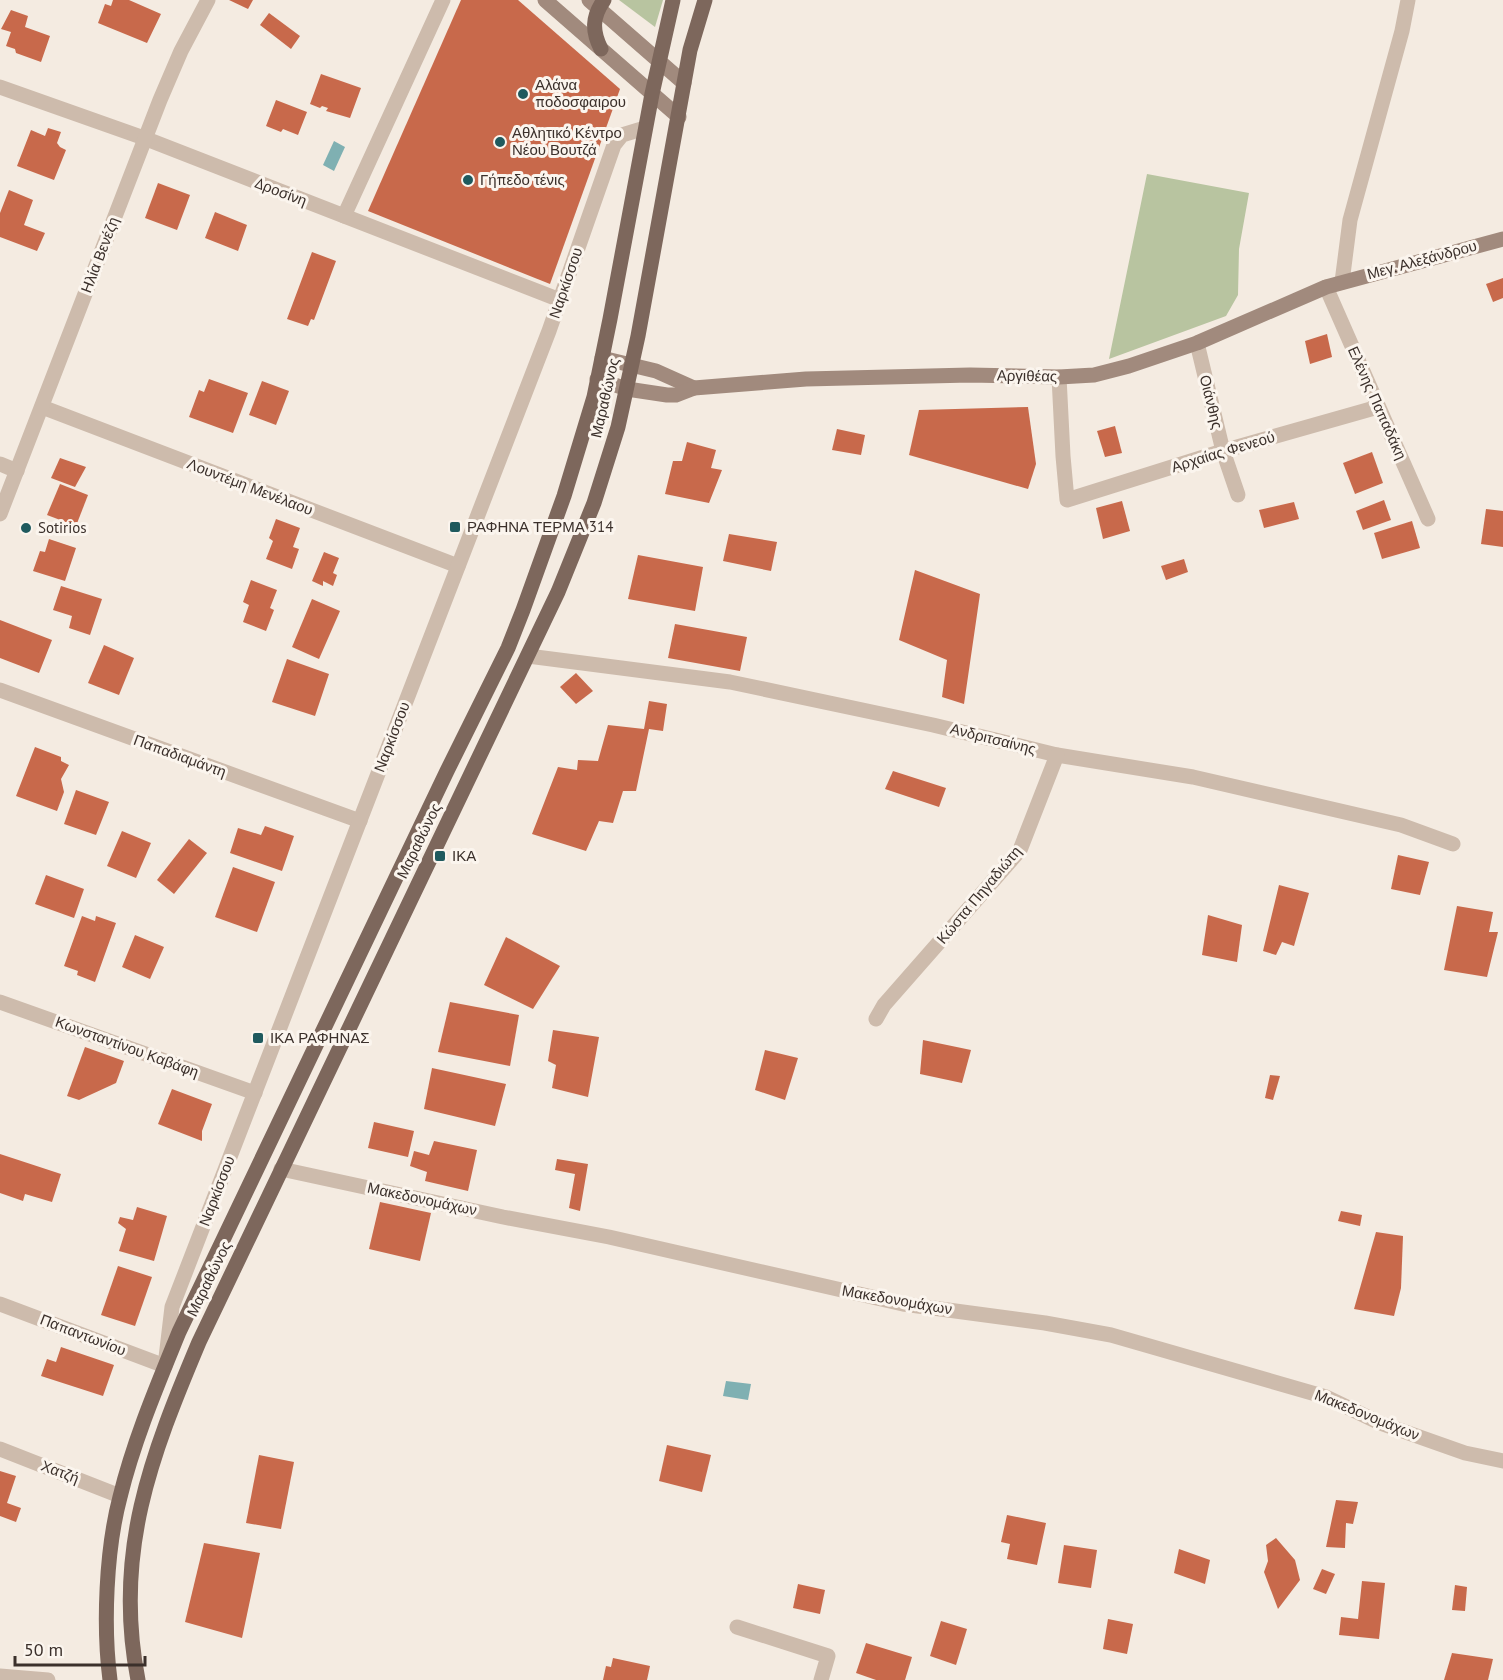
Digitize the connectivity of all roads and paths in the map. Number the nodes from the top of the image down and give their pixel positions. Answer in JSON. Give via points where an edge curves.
{"nodes":[{"id":1,"x":208,"y":0,"type":"edge"},
{"id":2,"x":443,"y":0,"type":"edge"},
{"id":3,"x":545,"y":0,"type":"edge"},
{"id":4,"x":673,"y":0,"type":"edge"},
{"id":5,"x":705,"y":0,"type":"edge"},
{"id":6,"x":1408,"y":0,"type":"edge"},
{"id":7,"x":597,"y":3,"type":"edge"},
{"id":8,"x":601,"y":49,"type":"junction"},
{"id":9,"x":659,"y":61,"type":"junction"},
{"id":10,"x":684,"y":83,"type":"junction"},
{"id":11,"x":0,"y":87,"type":"edge"},
{"id":12,"x":652,"y":93,"type":"junction"},
{"id":13,"x":679,"y":117,"type":"junction"},
{"id":14,"x":645,"y":128,"type":"junction"},
{"id":15,"x":144,"y":138,"type":"junction"},
{"id":16,"x":344,"y":216,"type":"junction"},
{"id":17,"x":1503,"y":239,"type":"edge"},
{"id":18,"x":1342,"y":282,"type":"junction"},
{"id":19,"x":1326,"y":287,"type":"junction"},
{"id":20,"x":560,"y":300,"type":"junction"},
{"id":21,"x":1197,"y":343,"type":"junction"},
{"id":22,"x":602,"y":358,"type":"junction"},
{"id":23,"x":632,"y":365,"type":"junction"},
{"id":24,"x":1059,"y":377,"type":"junction"},
{"id":25,"x":597,"y":379,"type":"junction"},
{"id":26,"x":694,"y":388,"type":"junction"},
{"id":27,"x":627,"y":389,"type":"junction"},
{"id":28,"x":42,"y":407,"type":"junction"},
{"id":29,"x":1378,"y":407,"type":"junction"},
{"id":30,"x":1223,"y":451,"type":"junction"},
{"id":31,"x":0,"y":464,"type":"edge"},
{"id":32,"x":17,"y":471,"type":"junction"},
{"id":33,"x":1238,"y":495,"type":"dead end"},
{"id":34,"x":0,"y":514,"type":"edge"},
{"id":35,"x":1428,"y":519,"type":"dead end"},
{"id":36,"x":458,"y":566,"type":"junction"},
{"id":37,"x":528,"y":656,"type":"junction"},
{"id":38,"x":0,"y":690,"type":"edge"},
{"id":39,"x":1057,"y":755,"type":"junction"},
{"id":40,"x":360,"y":821,"type":"junction"},
{"id":41,"x":1453,"y":844,"type":"dead end"},
{"id":42,"x":0,"y":1002,"type":"edge"},
{"id":43,"x":876,"y":1019,"type":"dead end"},
{"id":44,"x":255,"y":1093,"type":"junction"},
{"id":45,"x":281,"y":1169,"type":"junction"},
{"id":46,"x":0,"y":1304,"type":"edge"},
{"id":47,"x":165,"y":1366,"type":"junction"},
{"id":48,"x":0,"y":1449,"type":"edge"},
{"id":49,"x":1503,"y":1461,"type":"edge"},
{"id":50,"x":120,"y":1496,"type":"junction"},
{"id":51,"x":737,"y":1627,"type":"dead end"},
{"id":52,"x":0,"y":1676,"type":"edge"},
{"id":53,"x":823,"y":1679,"type":"edge"},
{"id":54,"x":48,"y":1680,"type":"edge"},
{"id":55,"x":110,"y":1680,"type":"edge"},
{"id":56,"x":138,"y":1680,"type":"edge"}],
"edges":[{"from":1,"to":15,"type":"street","name":"Ηλία Βενέζη","via":[[181,51]]},
{"from":2,"to":16,"type":"street"},
{"from":3,"to":8,"type":"street"},
{"from":4,"to":9,"type":"main road","name":"Μαραθώνος"},
{"from":5,"to":10,"type":"main road","name":"Μαραθώνος"},
{"from":6,"to":18,"type":"street","via":[[1350,220]]},
{"from":7,"to":8,"type":"main road","via":[[594,26]]},
{"from":7,"to":9,"type":"street"},
{"from":8,"to":12,"type":"street"},
{"from":9,"to":10,"type":"street"},
{"from":9,"to":12,"type":"main road","name":"Μαραθώνος"},
{"from":10,"to":13,"type":"main road","name":"Μαραθώνος"},
{"from":11,"to":15,"type":"street","name":"Δροσίνη"},
{"from":12,"to":13,"type":"street"},
{"from":12,"to":14,"type":"main road","name":"Μαραθώνος"},
{"from":13,"to":23,"type":"main road","name":"Μαραθώνος"},
{"from":14,"to":20,"type":"street","name":"Ναρκίσσου","via":[[622,135],[614,145]]},
{"from":14,"to":22,"type":"main road","name":"Μαραθώνος"},
{"from":15,"to":16,"type":"street","name":"Δροσίνη"},
{"from":15,"to":28,"type":"street","name":"Ηλία Βενέζη"},
{"from":16,"to":20,"type":"street","name":"Δροσίνη"},
{"from":17,"to":18,"type":"street","name":"Μεγ. Αλεξάνδρου"},
{"from":18,"to":19,"type":"street","name":"Αργιθέας"},
{"from":19,"to":21,"type":"street","name":"Αργιθέας"},
{"from":19,"to":29,"type":"street","name":"Ελένης Παπαδάκη"},
{"from":20,"to":36,"type":"street","name":"Ναρκίσσου"},
{"from":21,"to":24,"type":"street","name":"Αργιθέας","via":[[1094,375]]},
{"from":21,"to":30,"type":"street","name":"Οιάνθης"},
{"from":22,"to":23,"type":"street"},
{"from":22,"to":25,"type":"main road","name":"Μαραθώνος"},
{"from":23,"to":26,"type":"street"},
{"from":23,"to":27,"type":"main road","name":"Μαραθώνος"},
{"from":24,"to":26,"type":"street","name":"Αργιθέας","via":[[806,379]]},
{"from":24,"to":30,"type":"street","name":"Αρχαίας Φενεού","via":[[1067,500]]},
{"from":25,"to":27,"type":"street","name":"Αργιθέας"},
{"from":25,"to":47,"type":"main road","name":"Μαραθώνος","via":[[564,496],[508,648]]},
{"from":26,"to":27,"type":"street","name":"Αργιθέας","via":[[676,395]]},
{"from":27,"to":37,"type":"main road","name":"Μαραθώνος","via":[[587,521]]},
{"from":28,"to":32,"type":"street","name":"Ηλία Βενέζη"},
{"from":28,"to":36,"type":"street","name":"Λουντέμη Μενέλαου"},
{"from":29,"to":30,"type":"street","name":"Αρχαίας Φενεού"},
{"from":29,"to":35,"type":"street","name":"Ελένης Παπαδάκη"},
{"from":30,"to":33,"type":"street","name":"Οιάνθης"},
{"from":31,"to":32,"type":"street"},
{"from":32,"to":34,"type":"street","name":"Ηλία Βενέζη"},
{"from":36,"to":40,"type":"street","name":"Ναρκίσσου"},
{"from":37,"to":39,"type":"street","name":"Ανδριτσαίνης","via":[[730,682]]},
{"from":37,"to":45,"type":"main road","name":"Μαραθώνος"},
{"from":38,"to":40,"type":"street","name":"Παπαδιαμάντη"},
{"from":39,"to":41,"type":"street","name":"Ανδριτσαίνης","via":[[1193,777],[1401,825]]},
{"from":39,"to":43,"type":"street","name":"Κώστα Πηγαδιώτη","via":[[1020,850]]},
{"from":40,"to":44,"type":"street","name":"Ναρκίσσου"},
{"from":42,"to":44,"type":"street","name":"Κωνσταντίνου Καβάφη"},
{"from":44,"to":47,"type":"street","name":"Ναρκίσσου","via":[[172,1307]]},
{"from":45,"to":49,"type":"street","name":"Μακεδονομάχων","via":[[609,1237],[903,1304],[1110,1335],[1326,1397],[1380,1423],[1466,1453]]},
{"from":45,"to":56,"type":"main road","name":"Μαραθώνος","via":[[199,1342],[167,1419],[141,1501],[129,1599]]},
{"from":46,"to":47,"type":"street","name":"Παπαντωνίου"},
{"from":47,"to":50,"type":"main road","name":"Μαραθώνος"},
{"from":48,"to":50,"type":"street","name":"Χατζή"},
{"from":50,"to":55,"type":"main road","name":"Μαραθώνος","via":[[108,1590]]},
{"from":51,"to":53,"type":"street","via":[[828,1656]]},
{"from":52,"to":54,"type":"street"}]}
